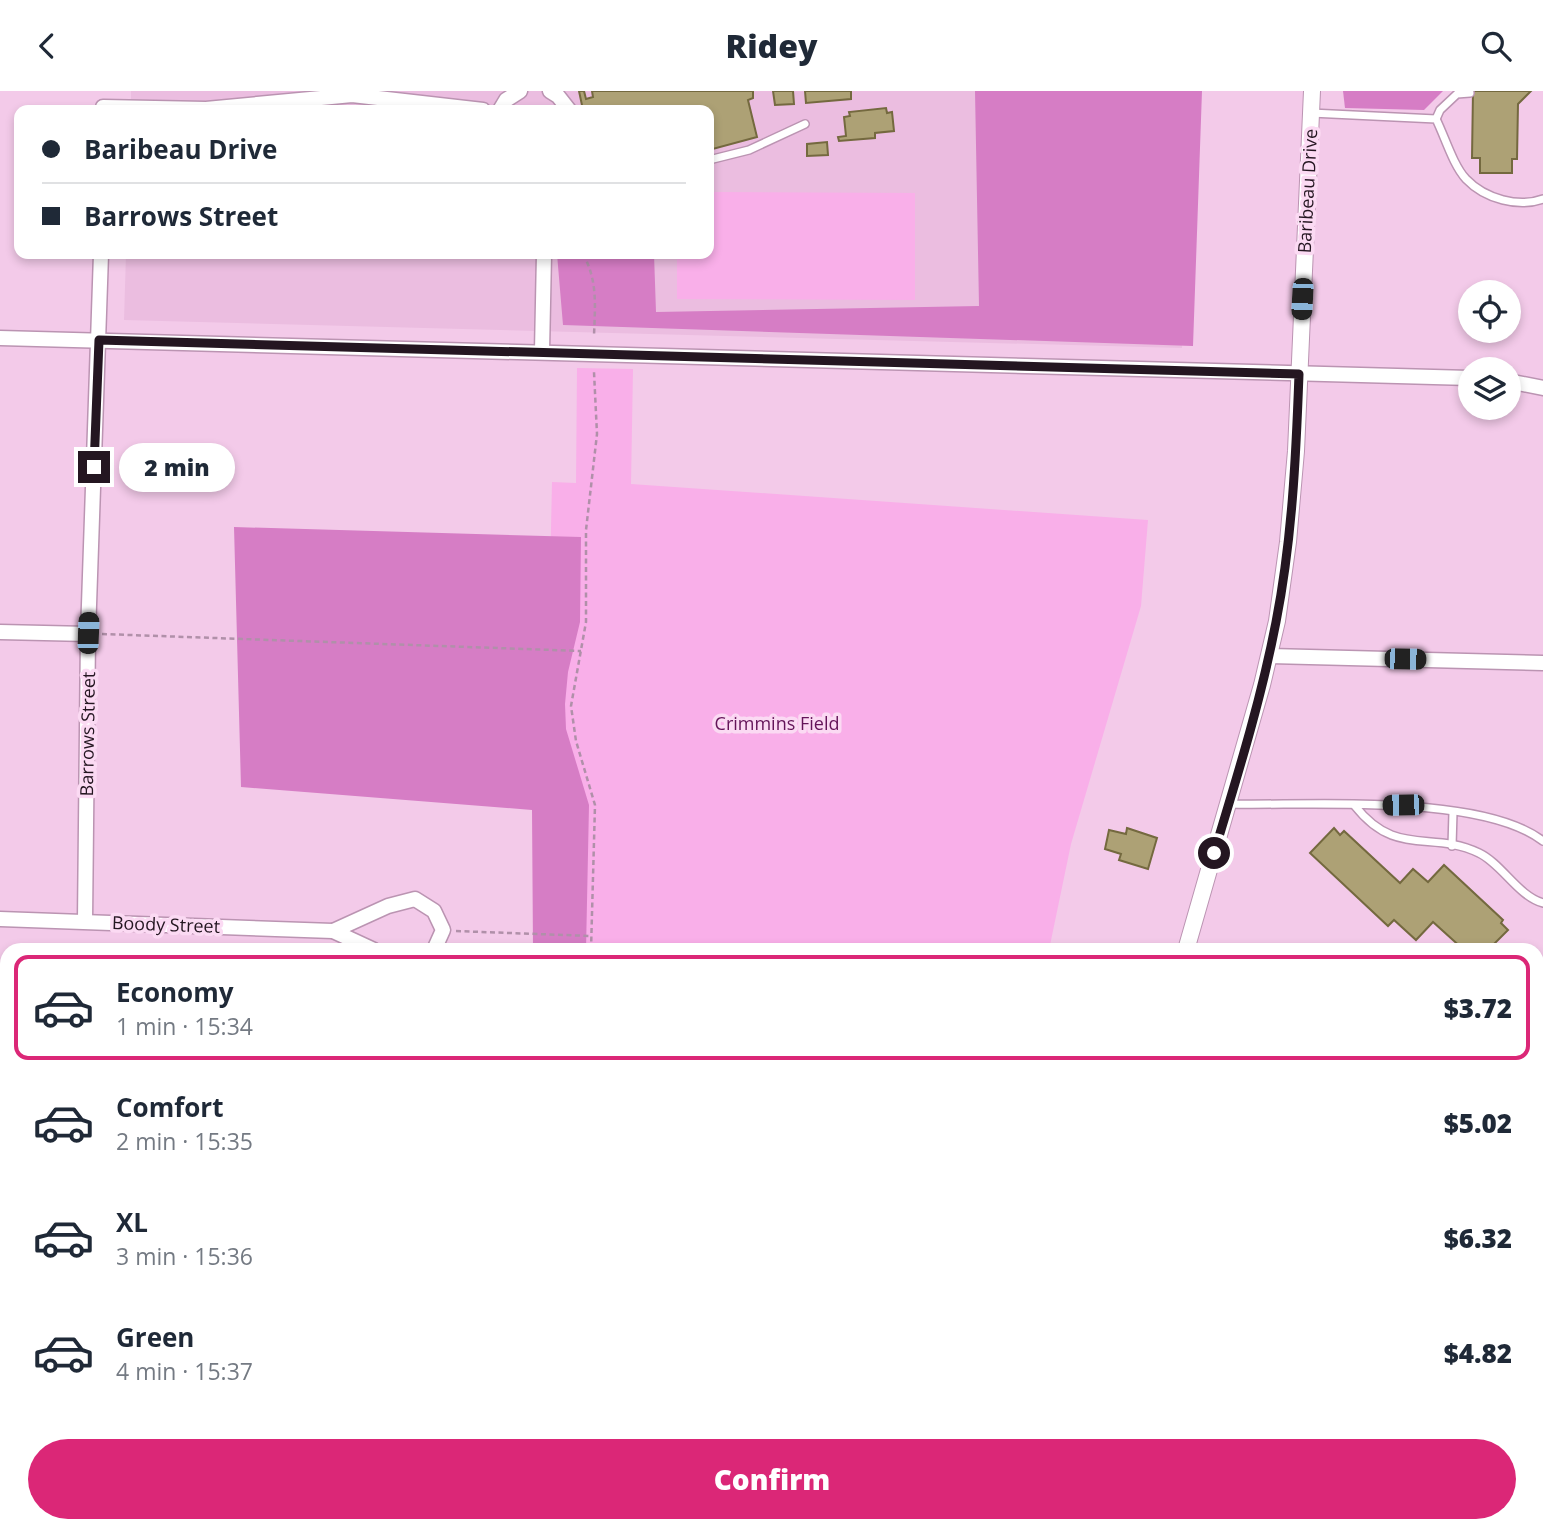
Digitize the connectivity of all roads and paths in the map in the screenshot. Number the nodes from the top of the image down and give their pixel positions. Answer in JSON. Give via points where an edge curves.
{"nodes":[{"id":1,"x":520,"y":91,"type":"edge"},
{"id":2,"x":550,"y":91,"type":"edge"},
{"id":3,"x":1312,"y":91,"type":"edge"},
{"id":4,"x":1470,"y":93,"type":"dead end"},
{"id":5,"x":248,"y":105,"type":"edge"},
{"id":6,"x":440,"y":105,"type":"edge"},
{"id":7,"x":503,"y":105,"type":"edge"},
{"id":8,"x":564,"y":105,"type":"edge"},
{"id":9,"x":1311,"y":113,"type":"junction"},
{"id":10,"x":1436,"y":119,"type":"junction"},
{"id":11,"x":805,"y":124,"type":"dead end"},
{"id":12,"x":714,"y":159,"type":"edge"},
{"id":13,"x":1543,"y":199,"type":"edge"},
{"id":14,"x":101,"y":259,"type":"edge"},
{"id":15,"x":544,"y":259,"type":"edge"},
{"id":16,"x":586,"y":259,"type":"edge"},
{"id":17,"x":594,"y":336,"type":"dead end"},
{"id":18,"x":0,"y":338,"type":"edge"},
{"id":19,"x":99,"y":340,"type":"junction"},
{"id":20,"x":542,"y":351,"type":"junction"},
{"id":21,"x":594,"y":372,"type":"dead end"},
{"id":22,"x":1299,"y":374,"type":"junction"},
{"id":23,"x":1458,"y":378,"type":"edge"},
{"id":24,"x":1521,"y":384,"type":"edge"},
{"id":25,"x":1543,"y":388,"type":"edge"},
{"id":26,"x":0,"y":632,"type":"edge"},
{"id":27,"x":88,"y":633,"type":"junction"},
{"id":28,"x":581,"y":650,"type":"junction"},
{"id":29,"x":1269,"y":656,"type":"junction"},
{"id":30,"x":1543,"y":663,"type":"edge"},
{"id":31,"x":1228,"y":804,"type":"junction"},
{"id":32,"x":1355,"y":806,"type":"junction"},
{"id":33,"x":1453,"y":812,"type":"junction"},
{"id":34,"x":1543,"y":841,"type":"edge"},
{"id":35,"x":1452,"y":846,"type":"junction"},
{"id":36,"x":1543,"y":903,"type":"edge"},
{"id":37,"x":0,"y":919,"type":"edge"},
{"id":38,"x":85,"y":921,"type":"junction"},
{"id":39,"x":443,"y":930,"type":"junction"},
{"id":40,"x":333,"y":931,"type":"junction"},
{"id":41,"x":591,"y":936,"type":"junction"},
{"id":42,"x":359,"y":943,"type":"edge"},
{"id":43,"x":437,"y":943,"type":"edge"},
{"id":44,"x":591,"y":943,"type":"edge"},
{"id":45,"x":1188,"y":943,"type":"edge"}],
"edges":[{"from":1,"to":7,"type":"street"},
{"from":2,"to":8,"type":"street"},
{"from":3,"to":9,"type":"street","name":"Baribeau Drive"},
{"from":4,"to":10,"type":"lane","via":[[1457,94]]},
{"from":5,"to":6,"type":"street","via":[[354,95]]},
{"from":9,"to":10,"type":"lane"},
{"from":9,"to":22,"type":"street","name":"Baribeau Drive"},
{"from":10,"to":13,"type":"lane","via":[[1465,179],[1491,197],[1528,205]]},
{"from":11,"to":12,"type":"lane","via":[[749,150]]},
{"from":14,"to":19,"type":"street","name":"Barrows Street"},
{"from":15,"to":20,"type":"street"},
{"from":16,"to":17,"type":"path","via":[[596,290]]},
{"from":18,"to":19,"type":"street"},
{"from":19,"to":20,"type":"street"},
{"from":19,"to":27,"type":"street","name":"Barrows Street"},
{"from":20,"to":22,"type":"street"},
{"from":21,"to":28,"type":"path","via":[[597,434],[586,530],[586,622]]},
{"from":22,"to":23,"type":"street"},
{"from":22,"to":29,"type":"street","name":"Baribeau Drive","via":[[1288,542]]},
{"from":24,"to":25,"type":"street"},
{"from":26,"to":27,"type":"street"},
{"from":27,"to":28,"type":"path"},
{"from":27,"to":38,"type":"street","name":"Barrows Street"},
{"from":28,"to":41,"type":"path","via":[[571,706],[595,805]]},
{"from":29,"to":30,"type":"street"},
{"from":29,"to":31,"type":"street","name":"Baribeau Drive"},
{"from":31,"to":32,"type":"lane"},
{"from":31,"to":45,"type":"street","name":"Baribeau Drive"},
{"from":32,"to":33,"type":"lane","via":[[1403,805]]},
{"from":32,"to":35,"type":"lane","via":[[1382,833]]},
{"from":33,"to":34,"type":"lane","via":[[1493,817]]},
{"from":33,"to":35,"type":"lane"},
{"from":35,"to":36,"type":"lane","via":[[1482,854]]},
{"from":37,"to":38,"type":"street","name":"Boody Street"},
{"from":38,"to":40,"type":"street","name":"Boody Street"},
{"from":39,"to":40,"type":"street","name":"Boody Street","via":[[434,911],[415,899],[388,905]]},
{"from":39,"to":41,"type":"path"},
{"from":39,"to":43,"type":"street"},
{"from":40,"to":42,"type":"street","name":"Boody Street"},
{"from":41,"to":44,"type":"path"}]}
